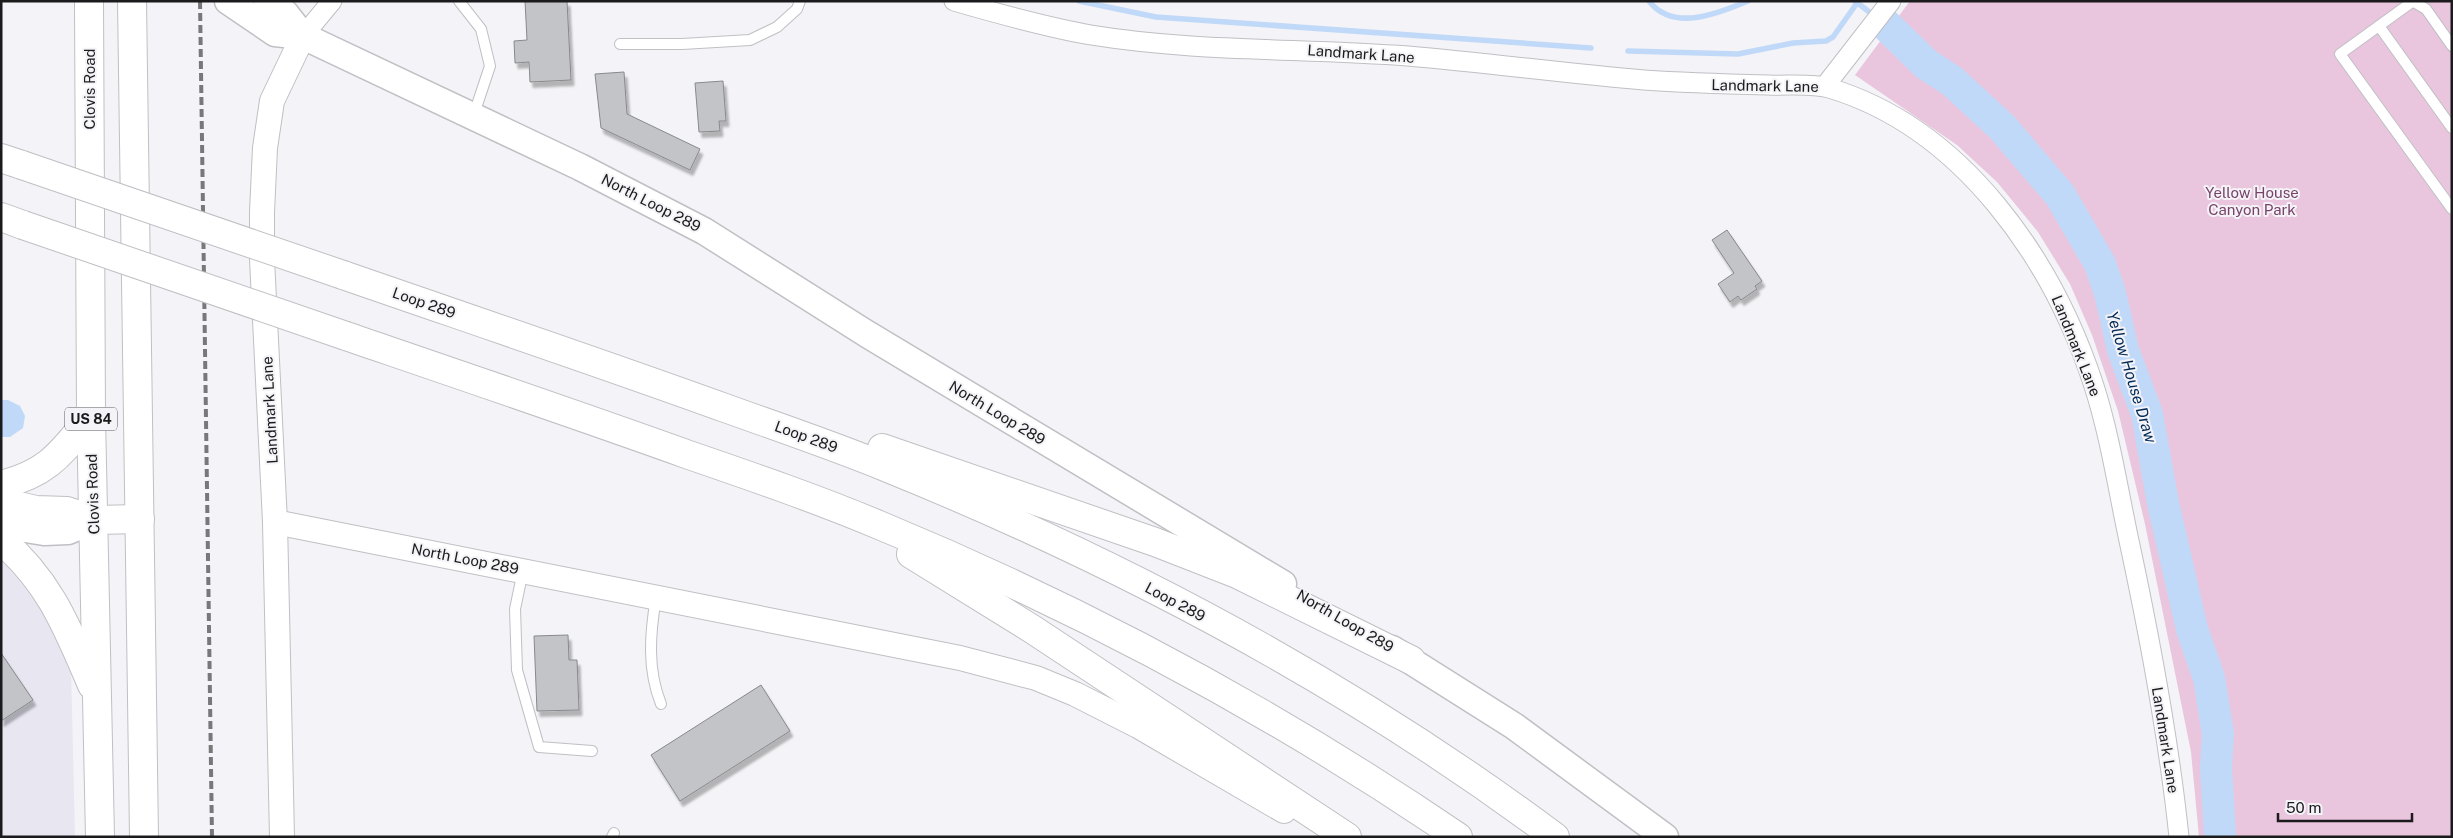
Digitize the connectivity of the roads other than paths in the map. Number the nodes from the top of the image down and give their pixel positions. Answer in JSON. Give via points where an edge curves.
{"nodes":[{"id":1,"x":89,"y":1,"type":"edge"},
{"id":2,"x":228,"y":1,"type":"edge"},
{"id":3,"x":267,"y":1,"type":"edge"},
{"id":4,"x":332,"y":1,"type":"edge"},
{"id":5,"x":459,"y":1,"type":"edge"},
{"id":6,"x":800,"y":1,"type":"edge"},
{"id":7,"x":954,"y":1,"type":"edge"},
{"id":8,"x":1891,"y":1,"type":"edge"},
{"id":9,"x":133,"y":2,"type":"edge"},
{"id":10,"x":2412,"y":2,"type":"edge"},
{"id":11,"x":2379,"y":26,"type":"junction"},
{"id":12,"x":303,"y":36,"type":"junction"},
{"id":13,"x":620,"y":44,"type":"dead end"},
{"id":14,"x":2452,"y":46,"type":"edge"},
{"id":15,"x":1824,"y":86,"type":"junction"},
{"id":16,"x":473,"y":117,"type":"junction"},
{"id":17,"x":2452,"y":128,"type":"edge"},
{"id":18,"x":12,"y":161,"type":"edge"},
{"id":19,"x":2452,"y":209,"type":"edge"},
{"id":20,"x":12,"y":221,"type":"edge"},
{"id":21,"x":669,"y":388,"type":"junction"},
{"id":22,"x":91,"y":417,"type":"junction"},
{"id":23,"x":1,"y":485,"type":"edge"},
{"id":24,"x":780,"y":487,"type":"junction"},
{"id":25,"x":1,"y":502,"type":"edge"},
{"id":26,"x":140,"y":519,"type":"junction"},
{"id":27,"x":94,"y":520,"type":"junction"},
{"id":28,"x":275,"y":522,"type":"junction"},
{"id":29,"x":1,"y":525,"type":"edge"},
{"id":30,"x":1,"y":540,"type":"edge"},
{"id":31,"x":523,"y":571,"type":"junction"},
{"id":32,"x":656,"y":598,"type":"junction"},
{"id":33,"x":1411,"y":660,"type":"junction"},
{"id":34,"x":97,"y":697,"type":"junction"},
{"id":35,"x":661,"y":704,"type":"dead end"},
{"id":36,"x":592,"y":751,"type":"dead end"},
{"id":37,"x":100,"y":837,"type":"edge"},
{"id":38,"x":144,"y":837,"type":"edge"},
{"id":39,"x":282,"y":837,"type":"edge"},
{"id":40,"x":1326,"y":837,"type":"edge"},
{"id":41,"x":1347,"y":837,"type":"edge"},
{"id":42,"x":1458,"y":837,"type":"edge"},
{"id":43,"x":1555,"y":837,"type":"edge"},
{"id":44,"x":1665,"y":837,"type":"edge"},
{"id":45,"x":2179,"y":837,"type":"edge"}],
"edges":[{"from":1,"to":22,"type":"highway","name":"Clovis Road","number":"US 84"},
{"from":2,"to":12,"type":"main road","name":"North Loop 289","via":[[274,33]]},
{"from":3,"to":12,"type":"main road","name":"North Loop 289","via":[[285,14]]},
{"from":4,"to":12,"type":"street","name":"Landmark Lane"},
{"from":5,"to":16,"type":"lane","via":[[481,29],[490,66]]},
{"from":6,"to":13,"type":"lane","via":[[776,27],[750,40]]},
{"from":7,"to":15,"type":"street","name":"Landmark Lane","via":[[1090,35],[1144,41],[1407,56],[1691,84]]},
{"from":8,"to":15,"type":"street"},
{"from":9,"to":26,"type":"highway","number":"US 84"},
{"from":10,"to":11,"type":"lane"},
{"from":10,"to":14,"type":"lane","via":[[2426,10]]},
{"from":11,"to":17,"type":"lane"},
{"from":11,"to":19,"type":"lane","via":[[2340,54]]},
{"from":12,"to":16,"type":"main road","name":"North Loop 289"},
{"from":12,"to":28,"type":"street","name":"Landmark Lane","via":[[272,102],[265,148],[262,259]]},
{"from":15,"to":45,"type":"street","name":"Landmark Lane","via":[[1883,109],[1912,126],[1945,154],[1996,205],[2032,251],[2048,279],[2094,388],[2109,450],[2139,586]]},
{"from":16,"to":33,"type":"main road","name":"North Loop 289","via":[[580,167],[704,231],[866,334]]},
{"from":18,"to":21,"type":"highway","name":"Loop 289","bridge":true},
{"from":20,"to":24,"type":"highway","bridge":true},
{"from":21,"to":33,"type":"highway","via":[[850,438],[1156,542],[1237,574]]},
{"from":21,"to":43,"type":"highway","name":"Loop 289","via":[[881,465],[1008,520],[1142,584],[1252,643],[1400,731]]},
{"from":22,"to":23,"type":"highway","via":[[57,457],[34,474]]},
{"from":22,"to":27,"type":"highway","name":"Clovis Road","number":"US 84"},
{"from":24,"to":41,"type":"highway","via":[[904,549],[1032,629]]},
{"from":24,"to":42,"type":"highway","via":[[961,560],[1138,645],[1314,744]]},
{"from":25,"to":27,"type":"highway","via":[[36,510],[67,511]]},
{"from":26,"to":27,"type":"highway"},
{"from":26,"to":38,"type":"highway","number":"US 84"},
{"from":27,"to":29,"type":"main road","via":[[68,531],[44,532]]},
{"from":27,"to":34,"type":"highway","name":"Clovis Road","number":"US 84"},
{"from":28,"to":31,"type":"street","name":"North Loop 289"},
{"from":28,"to":39,"type":"street","name":"Landmark Lane"},
{"from":30,"to":34,"type":"highway","via":[[37,576],[54,601]]},
{"from":31,"to":32,"type":"street","name":"North Loop 289"},
{"from":31,"to":36,"type":"lane","via":[[515,610],[517,670],[539,747]]},
{"from":32,"to":35,"type":"lane","via":[[650,639],[654,686]]},
{"from":32,"to":40,"type":"street","name":"North Loop 289","via":[[960,658],[1036,678],[1138,726]]},
{"from":33,"to":44,"type":"main road","name":"North Loop 289","via":[[1514,726]]},
{"from":34,"to":37,"type":"highway","name":"Clovis Road","number":"US 84"}]}
